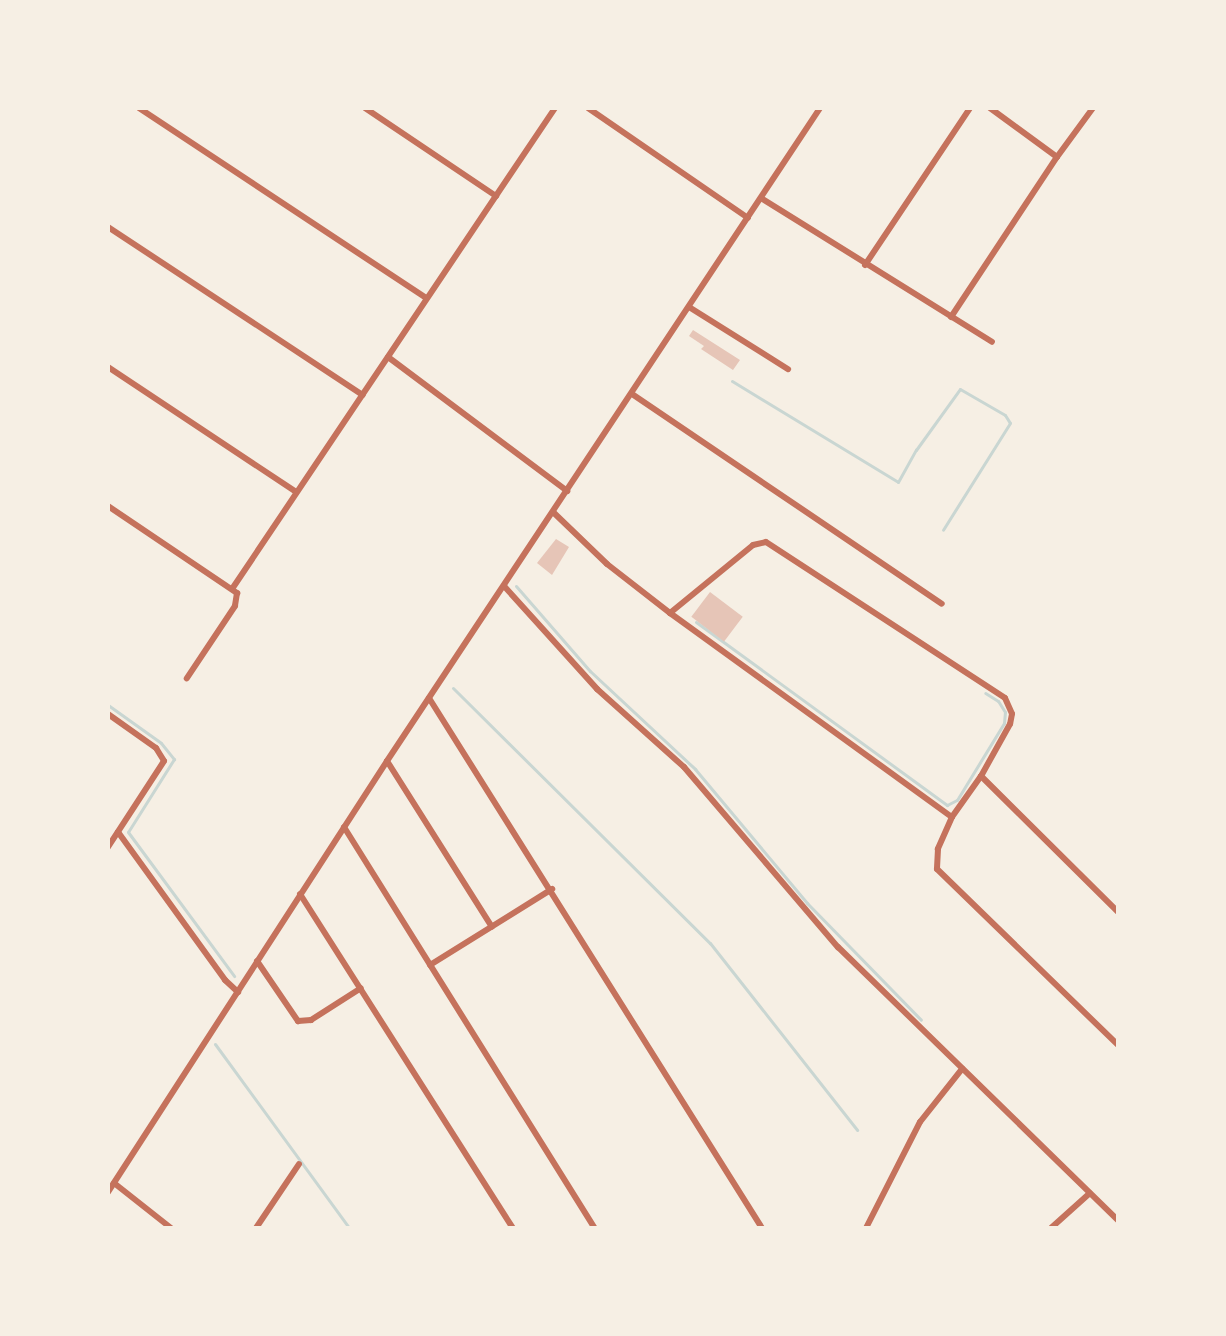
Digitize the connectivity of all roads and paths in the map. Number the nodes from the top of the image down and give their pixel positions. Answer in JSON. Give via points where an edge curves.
{"nodes":[{"id":1,"x":139,"y":108,"type":"edge"},
{"id":2,"x":365,"y":108,"type":"edge"},
{"id":3,"x":555,"y":108,"type":"edge"},
{"id":4,"x":588,"y":108,"type":"edge"},
{"id":5,"x":820,"y":108,"type":"edge"},
{"id":6,"x":970,"y":108,"type":"edge"},
{"id":7,"x":990,"y":108,"type":"edge"},
{"id":8,"x":1093,"y":108,"type":"edge"},
{"id":9,"x":1057,"y":157,"type":"junction"},
{"id":10,"x":496,"y":196,"type":"junction"},
{"id":11,"x":761,"y":198,"type":"junction"},
{"id":12,"x":748,"y":218,"type":"junction"},
{"id":13,"x":108,"y":227,"type":"edge"},
{"id":14,"x":865,"y":265,"type":"junction"},
{"id":15,"x":426,"y":298,"type":"junction"},
{"id":16,"x":689,"y":307,"type":"junction"},
{"id":17,"x":951,"y":317,"type":"junction"},
{"id":18,"x":992,"y":342,"type":"dead end"},
{"id":19,"x":388,"y":357,"type":"junction"},
{"id":20,"x":108,"y":367,"type":"edge"},
{"id":21,"x":788,"y":369,"type":"dead end"},
{"id":22,"x":632,"y":394,"type":"junction"},
{"id":23,"x":363,"y":395,"type":"junction"},
{"id":24,"x":567,"y":491,"type":"junction"},
{"id":25,"x":296,"y":492,"type":"junction"},
{"id":26,"x":108,"y":506,"type":"edge"},
{"id":27,"x":553,"y":512,"type":"junction"},
{"id":28,"x":504,"y":586,"type":"junction"},
{"id":29,"x":232,"y":589,"type":"junction"},
{"id":30,"x":942,"y":604,"type":"dead end"},
{"id":31,"x":670,"y":613,"type":"junction"},
{"id":32,"x":187,"y":678,"type":"dead end"},
{"id":33,"x":429,"y":698,"type":"junction"},
{"id":34,"x":108,"y":714,"type":"edge"},
{"id":35,"x":387,"y":761,"type":"junction"},
{"id":36,"x":981,"y":776,"type":"junction"},
{"id":37,"x":952,"y":817,"type":"junction"},
{"id":38,"x":344,"y":827,"type":"junction"},
{"id":39,"x":118,"y":832,"type":"junction"},
{"id":40,"x":108,"y":847,"type":"edge"},
{"id":41,"x":552,"y":889,"type":"junction"},
{"id":42,"x":300,"y":894,"type":"junction"},
{"id":43,"x":1118,"y":912,"type":"edge"},
{"id":44,"x":492,"y":927,"type":"junction"},
{"id":45,"x":257,"y":961,"type":"junction"},
{"id":46,"x":430,"y":965,"type":"junction"},
{"id":47,"x":361,"y":988,"type":"junction"},
{"id":48,"x":238,"y":992,"type":"junction"},
{"id":49,"x":1118,"y":1045,"type":"edge"},
{"id":50,"x":962,"y":1069,"type":"junction"},
{"id":51,"x":299,"y":1164,"type":"dead end"},
{"id":52,"x":108,"y":1171,"type":"edge"},
{"id":53,"x":116,"y":1180,"type":"junction"},
{"id":54,"x":108,"y":1192,"type":"edge"},
{"id":55,"x":1090,"y":1193,"type":"junction"},
{"id":56,"x":1118,"y":1220,"type":"edge"},
{"id":57,"x":171,"y":1228,"type":"edge"},
{"id":58,"x":256,"y":1228,"type":"edge"},
{"id":59,"x":513,"y":1228,"type":"edge"},
{"id":60,"x":595,"y":1228,"type":"edge"},
{"id":61,"x":762,"y":1228,"type":"edge"},
{"id":62,"x":866,"y":1228,"type":"edge"},
{"id":63,"x":1051,"y":1228,"type":"edge"}],
"edges":[{"from":1,"to":15,"type":"street"},
{"from":2,"to":10,"type":"street"},
{"from":3,"to":10,"type":"street"},
{"from":4,"to":12,"type":"street"},
{"from":5,"to":11,"type":"street"},
{"from":6,"to":14,"type":"street"},
{"from":7,"to":9,"type":"street"},
{"from":8,"to":9,"type":"street"},
{"from":9,"to":17,"type":"street"},
{"from":10,"to":15,"type":"street"},
{"from":11,"to":12,"type":"street"},
{"from":11,"to":14,"type":"street"},
{"from":12,"to":16,"type":"street"},
{"from":13,"to":23,"type":"street"},
{"from":14,"to":17,"type":"street"},
{"from":15,"to":19,"type":"street"},
{"from":16,"to":21,"type":"street"},
{"from":16,"to":22,"type":"street"},
{"from":17,"to":18,"type":"street"},
{"from":19,"to":23,"type":"street"},
{"from":19,"to":24,"type":"street"},
{"from":20,"to":25,"type":"street"},
{"from":22,"to":24,"type":"street"},
{"from":22,"to":30,"type":"street"},
{"from":23,"to":25,"type":"street"},
{"from":24,"to":27,"type":"street"},
{"from":25,"to":29,"type":"street"},
{"from":26,"to":29,"type":"street"},
{"from":27,"to":28,"type":"street"},
{"from":27,"to":31,"type":"street","via":[[607,564]]},
{"from":28,"to":33,"type":"street"},
{"from":28,"to":50,"type":"street","via":[[597,689],[684,767],[838,947]]},
{"from":29,"to":32,"type":"street","via":[[237,593],[235,606]]},
{"from":31,"to":36,"type":"street","via":[[753,545],[773,544],[1009,703],[1010,724]]},
{"from":31,"to":37,"type":"street"},
{"from":33,"to":35,"type":"street"},
{"from":33,"to":41,"type":"street"},
{"from":34,"to":39,"type":"street","via":[[162,754],[164,761]]},
{"from":35,"to":38,"type":"street"},
{"from":35,"to":44,"type":"street"},
{"from":36,"to":37,"type":"street"},
{"from":36,"to":43,"type":"street"},
{"from":37,"to":49,"type":"street","via":[[938,849],[937,869]]},
{"from":38,"to":42,"type":"street"},
{"from":38,"to":46,"type":"street"},
{"from":39,"to":40,"type":"street"},
{"from":39,"to":48,"type":"street"},
{"from":41,"to":44,"type":"street"},
{"from":41,"to":61,"type":"street"},
{"from":42,"to":45,"type":"street"},
{"from":42,"to":47,"type":"street"},
{"from":44,"to":46,"type":"street"},
{"from":45,"to":47,"type":"street","via":[[298,1021],[311,1020]]},
{"from":45,"to":48,"type":"street"},
{"from":46,"to":60,"type":"street"},
{"from":47,"to":59,"type":"street"},
{"from":48,"to":53,"type":"street"},
{"from":50,"to":55,"type":"street"},
{"from":50,"to":62,"type":"street","via":[[920,1122]]},
{"from":51,"to":58,"type":"street"},
{"from":52,"to":53,"type":"street"},
{"from":53,"to":54,"type":"street"},
{"from":53,"to":57,"type":"street"},
{"from":55,"to":56,"type":"street"},
{"from":55,"to":63,"type":"street"}]}
